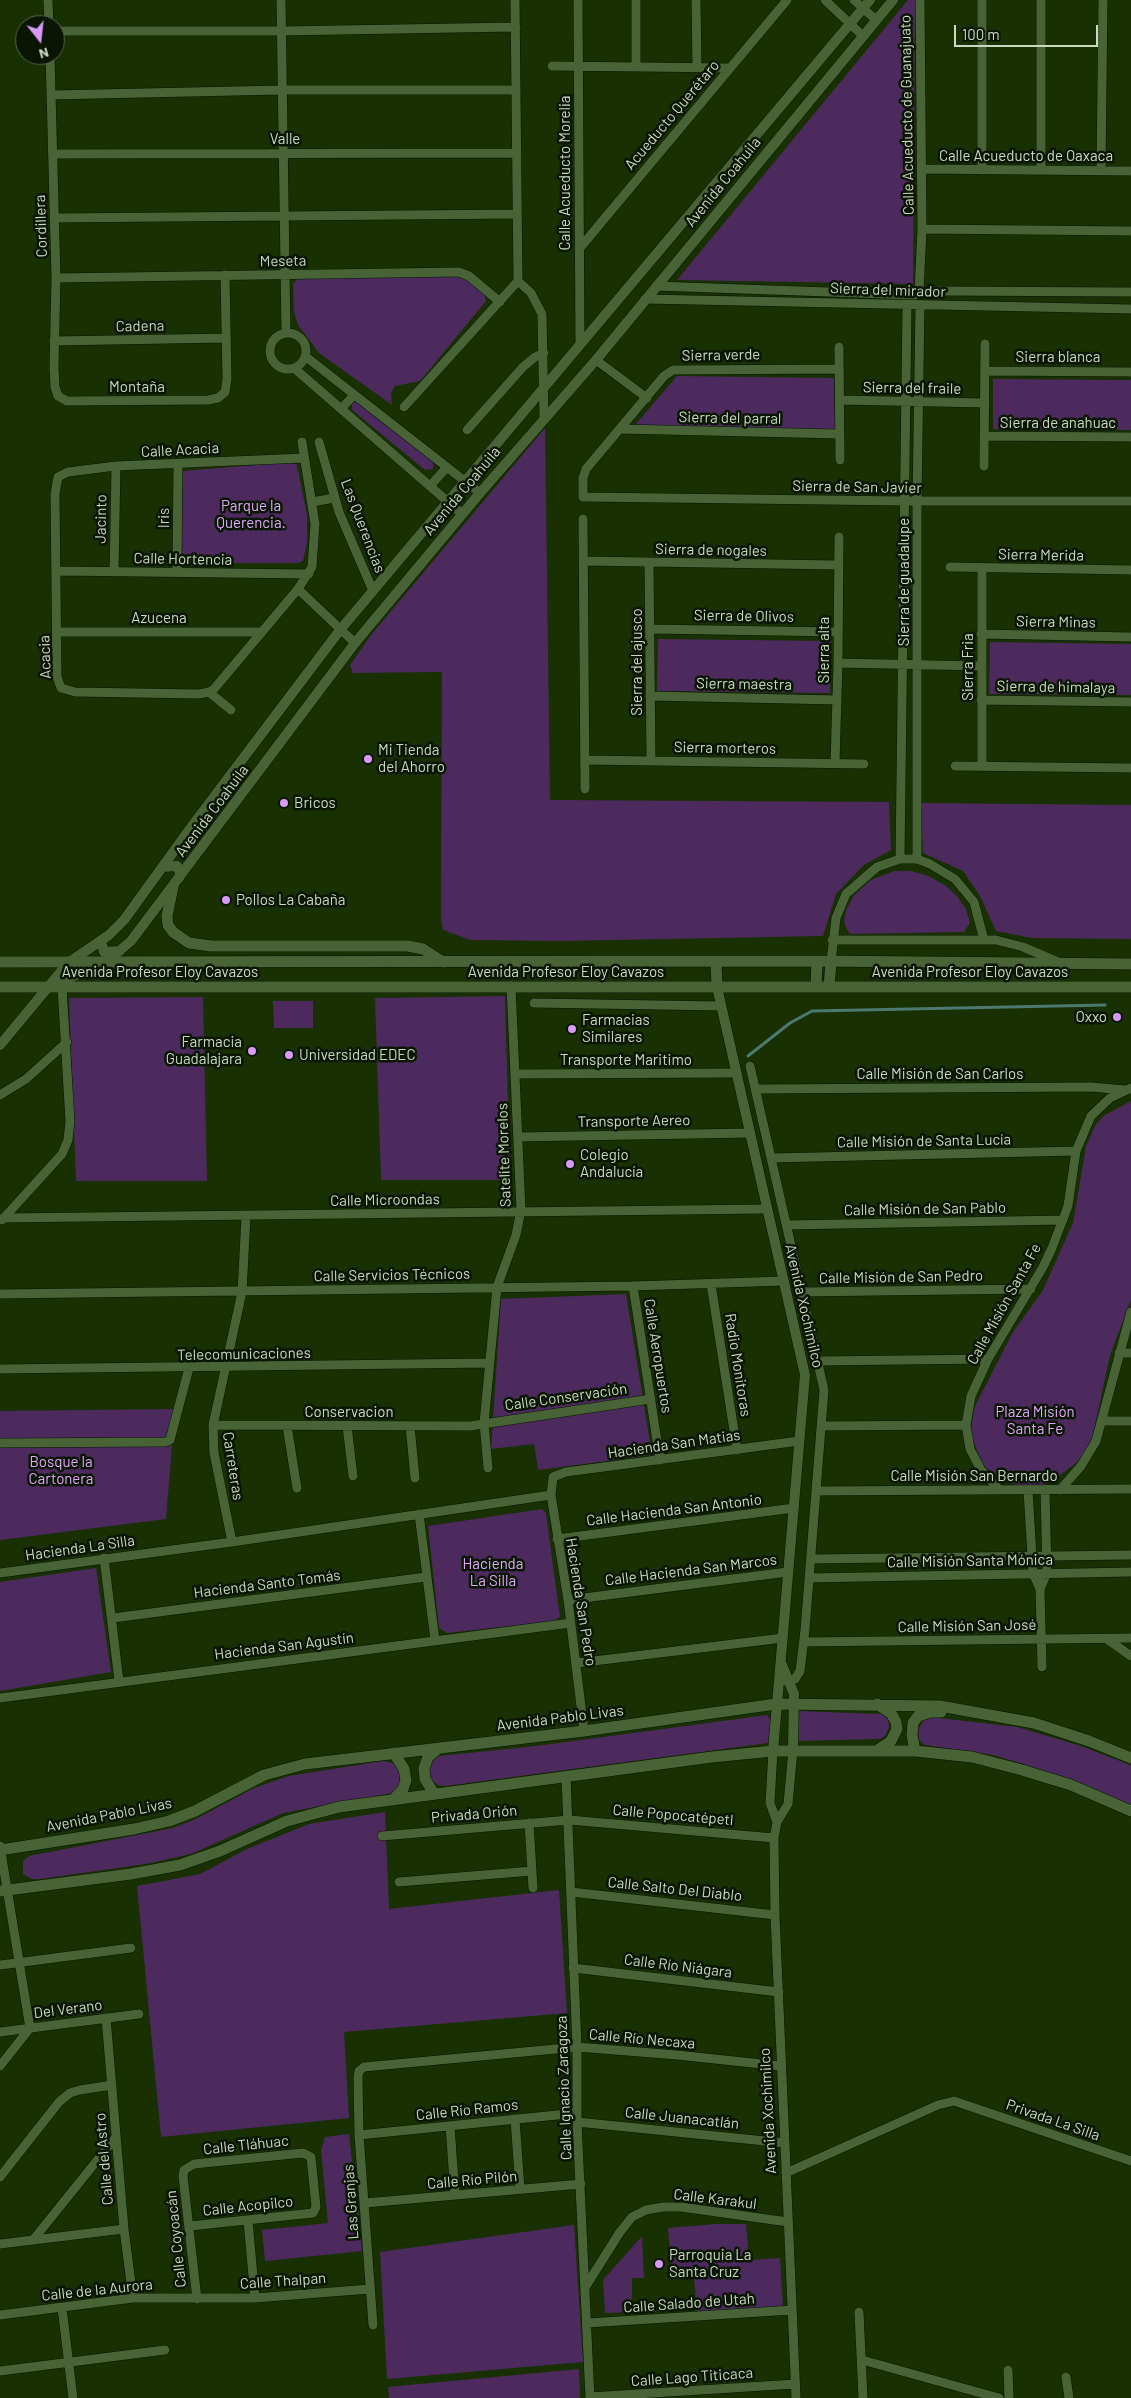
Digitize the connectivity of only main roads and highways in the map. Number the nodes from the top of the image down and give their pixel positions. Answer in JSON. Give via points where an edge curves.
{"nodes":[{"id":1,"x":176,"y":883,"type":"road end"},
{"id":2,"x":244,"y":946,"type":"junction"},
{"id":3,"x":817,"y":961,"type":"junction"},
{"id":4,"x":0,"y":962,"type":"edge"},
{"id":5,"x":443,"y":962,"type":"junction"},
{"id":6,"x":716,"y":962,"type":"junction"},
{"id":7,"x":831,"y":962,"type":"junction"},
{"id":8,"x":198,"y":963,"type":"junction"},
{"id":9,"x":1131,"y":964,"type":"edge"},
{"id":10,"x":0,"y":987,"type":"edge"},
{"id":11,"x":718,"y":987,"type":"junction"},
{"id":12,"x":816,"y":987,"type":"junction"},
{"id":13,"x":829,"y":987,"type":"junction"},
{"id":14,"x":1131,"y":987,"type":"edge"},
{"id":15,"x":876,"y":1704,"type":"junction"},
{"id":16,"x":986,"y":1713,"type":"junction"},
{"id":17,"x":439,"y":1748,"type":"junction"},
{"id":18,"x":876,"y":1751,"type":"junction"},
{"id":19,"x":915,"y":1751,"type":"junction"},
{"id":20,"x":394,"y":1753,"type":"junction"},
{"id":21,"x":1131,"y":1758,"type":"edge"},
{"id":22,"x":434,"y":1794,"type":"junction"},
{"id":23,"x":393,"y":1800,"type":"junction"},
{"id":24,"x":1131,"y":1811,"type":"edge"},
{"id":25,"x":0,"y":1850,"type":"edge"},
{"id":26,"x":4,"y":1890,"type":"edge"}],
"edges":[{"from":1,"to":2,"type":"main road","via":[[167,916],[173,932],[189,943]]},
{"from":2,"to":5,"type":"main road","via":[[408,946],[422,949]]},
{"from":2,"to":8,"type":"main road"},
{"from":3,"to":6,"type":"main road","name":"Avenida Profesor Eloy Cavazos"},
{"from":3,"to":7,"type":"main road","name":"Avenida Profesor Eloy Cavazos"},
{"from":3,"to":12,"type":"main road"},
{"from":4,"to":8,"type":"main road","name":"Avenida Profesor Eloy Cavazos"},
{"from":5,"to":6,"type":"main road","name":"Avenida Profesor Eloy Cavazos"},
{"from":5,"to":8,"type":"main road","name":"Avenida Profesor Eloy Cavazos"},
{"from":6,"to":11,"type":"main road"},
{"from":7,"to":9,"type":"main road","name":"Avenida Profesor Eloy Cavazos"},
{"from":7,"to":13,"type":"main road"},
{"from":10,"to":11,"type":"main road","name":"Avenida Profesor Eloy Cavazos"},
{"from":11,"to":12,"type":"main road","name":"Avenida Profesor Eloy Cavazos"},
{"from":12,"to":13,"type":"main road","name":"Avenida Profesor Eloy Cavazos"},
{"from":13,"to":14,"type":"main road","name":"Avenida Profesor Eloy Cavazos"},
{"from":15,"to":16,"type":"main road","name":"Avenida Pablo Livas","via":[[940,1706]]},
{"from":15,"to":17,"type":"main road","name":"Avenida Pablo Livas","via":[[776,1704]]},
{"from":15,"to":18,"type":"main road","via":[[891,1713],[896,1729],[891,1741]]},
{"from":16,"to":19,"type":"main road","via":[[931,1712],[918,1716],[912,1729]]},
{"from":16,"to":21,"type":"main road","name":"Avenida Pablo Livas","via":[[1034,1723]]},
{"from":17,"to":20,"type":"main road","name":"Avenida Pablo Livas"},
{"from":17,"to":22,"type":"main road","via":[[428,1757],[424,1768],[425,1779]]},
{"from":18,"to":19,"type":"main road"},
{"from":18,"to":22,"type":"main road","via":[[793,1750],[728,1754]]},
{"from":19,"to":24,"type":"main road","via":[[972,1757],[1022,1770],[1071,1785]]},
{"from":20,"to":23,"type":"main road","via":[[404,1769],[406,1780]]},
{"from":20,"to":25,"type":"main road","name":"Avenida Pablo Livas","via":[[276,1771],[246,1783],[195,1811],[152,1825]]},
{"from":22,"to":23,"type":"main road"},
{"from":23,"to":26,"type":"main road","via":[[306,1814],[207,1857],[180,1865]]}]}
